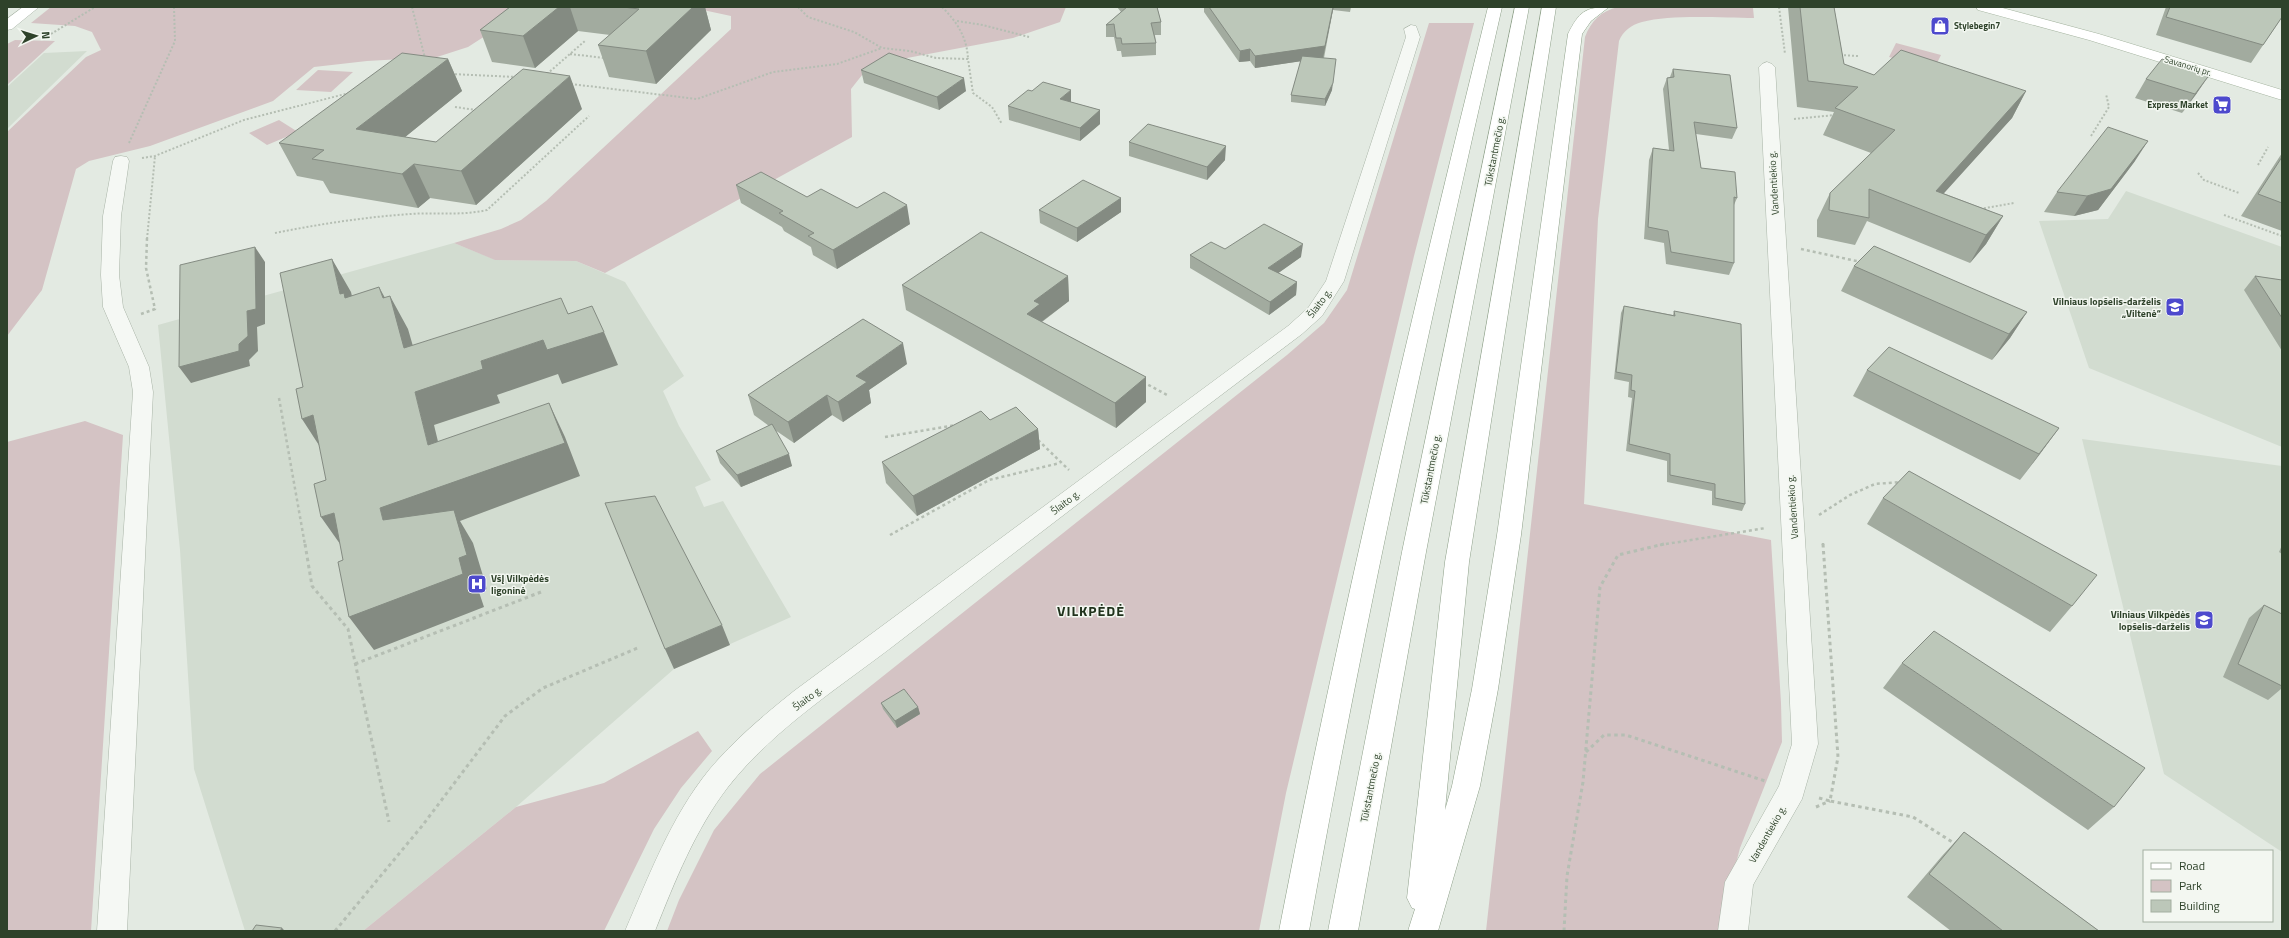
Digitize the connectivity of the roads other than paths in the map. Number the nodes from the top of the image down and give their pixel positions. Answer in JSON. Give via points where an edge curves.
{"nodes":[{"id":1,"x":32,"y":7,"type":"edge"},
{"id":2,"x":1495,"y":7,"type":"edge"},
{"id":3,"x":1522,"y":7,"type":"edge"},
{"id":4,"x":1549,"y":7,"type":"edge"},
{"id":5,"x":1602,"y":7,"type":"edge"},
{"id":6,"x":1983,"y":7,"type":"edge"},
{"id":7,"x":2007,"y":7,"type":"edge"},
{"id":8,"x":7,"y":26,"type":"edge"},
{"id":9,"x":1411,"y":29,"type":"dead end"},
{"id":10,"x":2094,"y":37,"type":"junction"},
{"id":11,"x":1767,"y":67,"type":"dead end"},
{"id":12,"x":2282,"y":95,"type":"edge"},
{"id":13,"x":121,"y":162,"type":"road end"},
{"id":14,"x":112,"y":931,"type":"edge"},
{"id":15,"x":640,"y":931,"type":"edge"},
{"id":16,"x":1294,"y":931,"type":"edge"},
{"id":17,"x":1343,"y":931,"type":"edge"},
{"id":18,"x":1419,"y":931,"type":"edge"},
{"id":19,"x":1423,"y":931,"type":"edge"},
{"id":20,"x":1734,"y":931,"type":"edge"}],
"edges":[{"from":1,"to":8,"type":"main road"},
{"from":2,"to":16,"type":"main road","via":[[1380,498]]},
{"from":3,"to":17,"type":"main road","name":"Tūkstantmečio g.","via":[[1414,552]]},
{"from":4,"to":18,"type":"main road","via":[[1457,562]]},
{"from":5,"to":19,"type":"main road","via":[[1580,23],[1575,34],[1510,527],[1485,689],[1466,786]]},
{"from":6,"to":10,"type":"main road","name":"Savanorių pr."},
{"from":7,"to":10,"type":"main road","name":"Savanorių pr."},
{"from":9,"to":15,"type":"street","name":"Šlaito g.","via":[[1414,37],[1335,282],[1315,312],[1295,330],[780,718],[744,750],[718,780],[673,853]]},
{"from":10,"to":12,"type":"main road","name":"Savanorių pr."},
{"from":11,"to":20,"type":"street","name":"Vandentiekio g.","via":[[1804,744],[1792,790],[1739,882]]},
{"from":13,"to":14,"type":"street","via":[[112,216],[110,275],[113,307],[138,367],[144,392]]}]}
